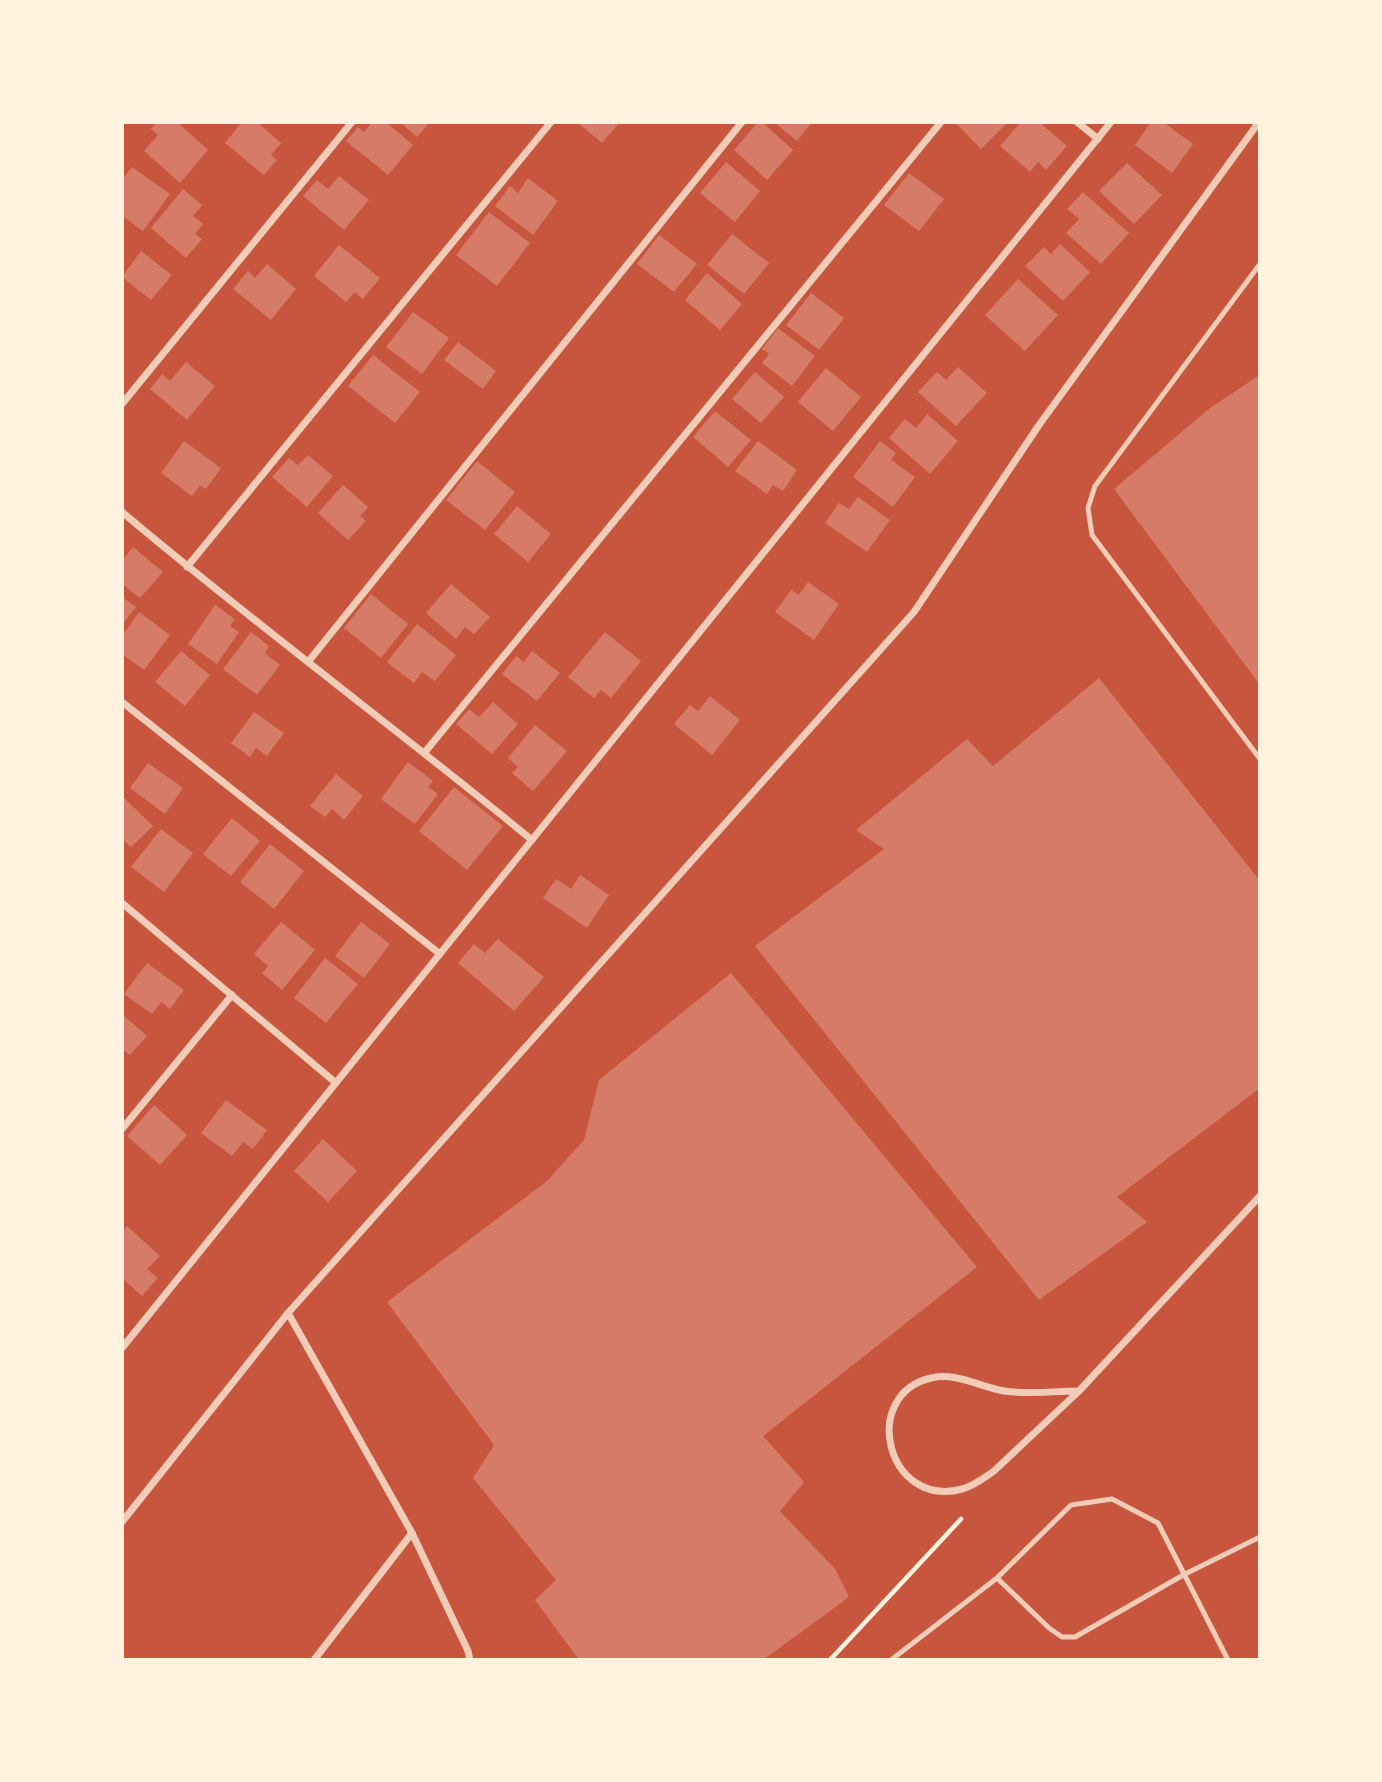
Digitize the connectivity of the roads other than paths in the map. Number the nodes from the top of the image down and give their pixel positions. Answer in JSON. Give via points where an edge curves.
{"nodes":[{"id":1,"x":352,"y":122,"type":"edge"},
{"id":2,"x":551,"y":122,"type":"edge"},
{"id":3,"x":742,"y":122,"type":"edge"},
{"id":4,"x":941,"y":122,"type":"edge"},
{"id":5,"x":1077,"y":122,"type":"edge"},
{"id":6,"x":1111,"y":122,"type":"edge"},
{"id":7,"x":1259,"y":122,"type":"edge"},
{"id":8,"x":1098,"y":139,"type":"junction"},
{"id":9,"x":1259,"y":264,"type":"edge"},
{"id":10,"x":122,"y":404,"type":"edge"},
{"id":11,"x":122,"y":512,"type":"edge"},
{"id":12,"x":187,"y":567,"type":"junction"},
{"id":13,"x":308,"y":662,"type":"junction"},
{"id":14,"x":122,"y":702,"type":"edge"},
{"id":15,"x":425,"y":752,"type":"junction"},
{"id":16,"x":1259,"y":759,"type":"edge"},
{"id":17,"x":532,"y":840,"type":"junction"},
{"id":18,"x":122,"y":903,"type":"edge"},
{"id":19,"x":440,"y":954,"type":"junction"},
{"id":20,"x":232,"y":995,"type":"junction"},
{"id":21,"x":336,"y":1083,"type":"junction"},
{"id":22,"x":122,"y":1129,"type":"edge"},
{"id":23,"x":1259,"y":1196,"type":"edge"},
{"id":24,"x":288,"y":1313,"type":"junction"},
{"id":25,"x":122,"y":1348,"type":"edge"},
{"id":26,"x":1079,"y":1391,"type":"junction"},
{"id":27,"x":122,"y":1522,"type":"edge"},
{"id":28,"x":412,"y":1533,"type":"junction"},
{"id":29,"x":1259,"y":1536,"type":"edge"},
{"id":30,"x":1185,"y":1574,"type":"junction"},
{"id":31,"x":997,"y":1578,"type":"junction"},
{"id":32,"x":314,"y":1660,"type":"edge"},
{"id":33,"x":470,"y":1660,"type":"edge"},
{"id":34,"x":891,"y":1660,"type":"edge"},
{"id":35,"x":1228,"y":1660,"type":"edge"}],
"edges":[{"from":1,"to":10,"type":"street"},
{"from":2,"to":12,"type":"street"},
{"from":3,"to":13,"type":"street"},
{"from":4,"to":15,"type":"street"},
{"from":5,"to":8,"type":"street"},
{"from":6,"to":8,"type":"street"},
{"from":7,"to":24,"type":"street","via":[[1039,425],[914,612]]},
{"from":8,"to":17,"type":"street"},
{"from":9,"to":16,"type":"lane","via":[[1095,486],[1088,508],[1092,535]]},
{"from":11,"to":12,"type":"street"},
{"from":12,"to":13,"type":"street"},
{"from":13,"to":15,"type":"street"},
{"from":14,"to":19,"type":"street"},
{"from":15,"to":17,"type":"street"},
{"from":17,"to":19,"type":"street"},
{"from":18,"to":20,"type":"street"},
{"from":19,"to":21,"type":"street"},
{"from":20,"to":21,"type":"street"},
{"from":20,"to":22,"type":"street"},
{"from":21,"to":25,"type":"street"},
{"from":23,"to":26,"type":"street"},
{"from":24,"to":27,"type":"street"},
{"from":24,"to":28,"type":"street"},
{"from":26,"to":26,"type":"street","via":[[1007,1392],[948,1376],[929,1379],[899,1400],[888,1435],[891,1453],[913,1482],[946,1492],[964,1489],[994,1471]]},
{"from":28,"to":32,"type":"street"},
{"from":28,"to":33,"type":"street"},
{"from":29,"to":30,"type":"lane"},
{"from":30,"to":31,"type":"lane","via":[[1074,1637],[1062,1637],[1049,1628]]},
{"from":30,"to":31,"type":"lane","via":[[1158,1523],[1112,1499],[1071,1505]]},
{"from":30,"to":35,"type":"lane"},
{"from":31,"to":34,"type":"lane"}]}
